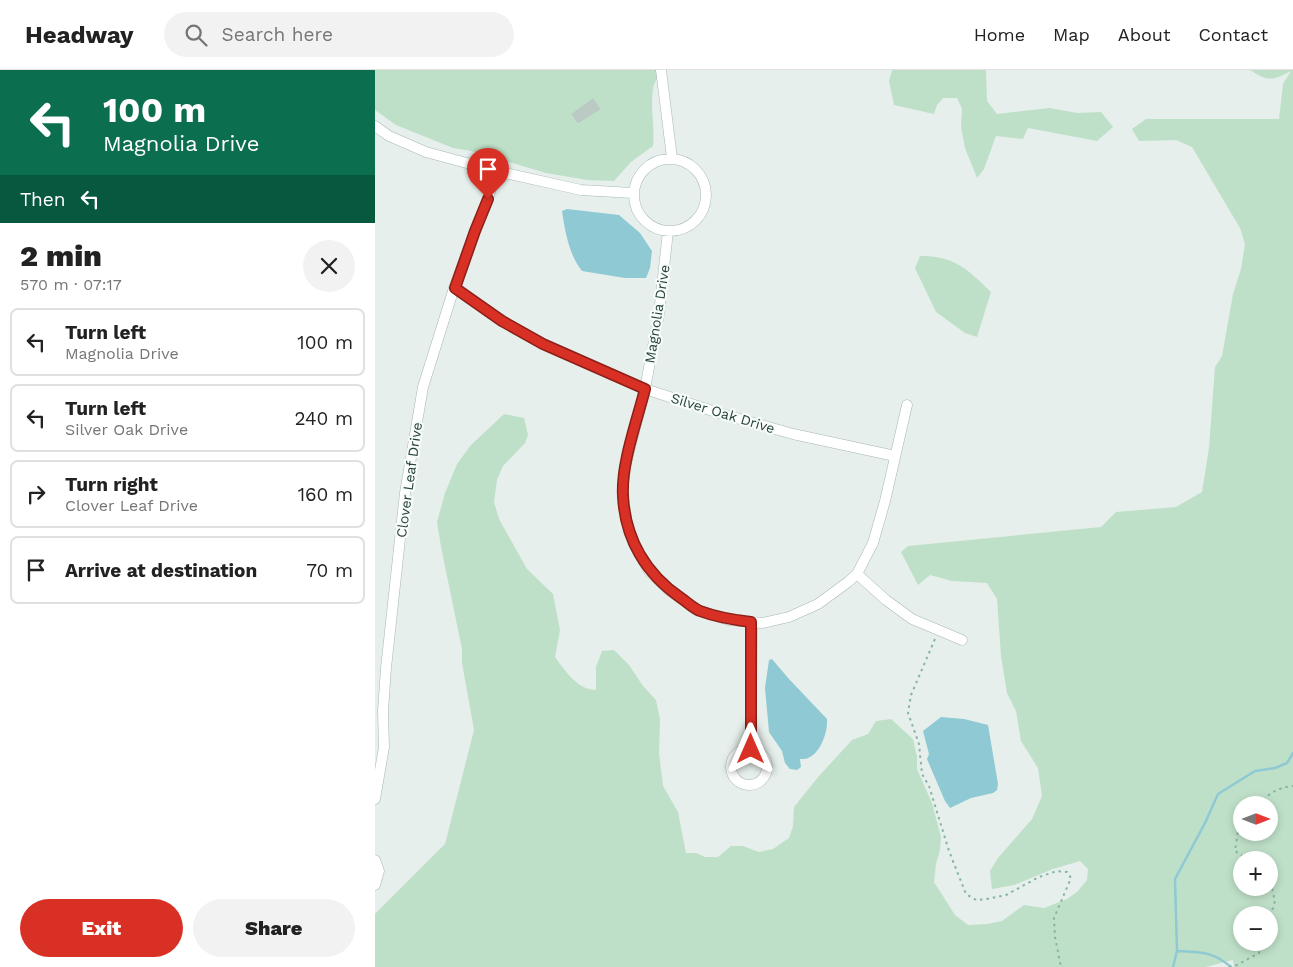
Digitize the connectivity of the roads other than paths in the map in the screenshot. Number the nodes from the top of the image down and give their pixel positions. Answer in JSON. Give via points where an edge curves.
{"nodes":[{"id":1,"x":661,"y":70,"type":"edge"},
{"id":2,"x":375,"y":126,"type":"edge"},
{"id":3,"x":671,"y":158,"type":"junction"},
{"id":4,"x":496,"y":171,"type":"junction"},
{"id":5,"x":633,"y":193,"type":"junction"},
{"id":6,"x":669,"y":231,"type":"junction"},
{"id":7,"x":455,"y":288,"type":"junction"},
{"id":8,"x":645,"y":389,"type":"junction"},
{"id":9,"x":907,"y":405,"type":"dead end"},
{"id":10,"x":895,"y":456,"type":"junction"},
{"id":11,"x":857,"y":574,"type":"junction"},
{"id":12,"x":751,"y":622,"type":"junction"},
{"id":13,"x":962,"y":640,"type":"dead end"},
{"id":14,"x":751,"y":749,"type":"dead end"},
{"id":15,"x":375,"y":799,"type":"edge"},
{"id":16,"x":375,"y":860,"type":"edge"},
{"id":17,"x":375,"y":885,"type":"edge"}],
"edges":[{"from":1,"to":3,"type":"street"},
{"from":2,"to":4,"type":"street","via":[[389,136],[426,152]]},
{"from":3,"to":5,"type":"street","via":[[649,164],[635,182]]},
{"from":3,"to":6,"type":"street","via":[[686,162],[699,172],[706,193],[701,214],[694,222],[685,228]]},
{"from":4,"to":5,"type":"street","via":[[581,190]]},
{"from":4,"to":7,"type":"street","name":"Clover Leaf Drive"},
{"from":5,"to":6,"type":"street","via":[[636,209],[645,222]]},
{"from":6,"to":8,"type":"street","name":"Magnolia Drive","via":[[659,314]]},
{"from":7,"to":8,"type":"street","name":"Silver Oak Drive","via":[[522,333]]},
{"from":7,"to":15,"type":"street","name":"Clover Leaf Drive","via":[[423,387],[405,493],[386,671],[384,747]]},
{"from":8,"to":10,"type":"street","name":"Silver Oak Drive","via":[[793,434]]},
{"from":8,"to":12,"type":"street","name":"Magnolia Drive","via":[[624,471],[623,496],[635,546],[649,571],[698,610],[729,620]]},
{"from":9,"to":10,"type":"street","name":"Magnolia Drive"},
{"from":10,"to":11,"type":"street","name":"Magnolia Drive","via":[[873,543]]},
{"from":11,"to":12,"type":"street","name":"Magnolia Drive","via":[[818,604],[789,617],[763,623]]},
{"from":11,"to":13,"type":"street","via":[[912,619]]},
{"from":12,"to":14,"type":"street"},
{"from":16,"to":17,"type":"street","via":[[379,871]]}]}
